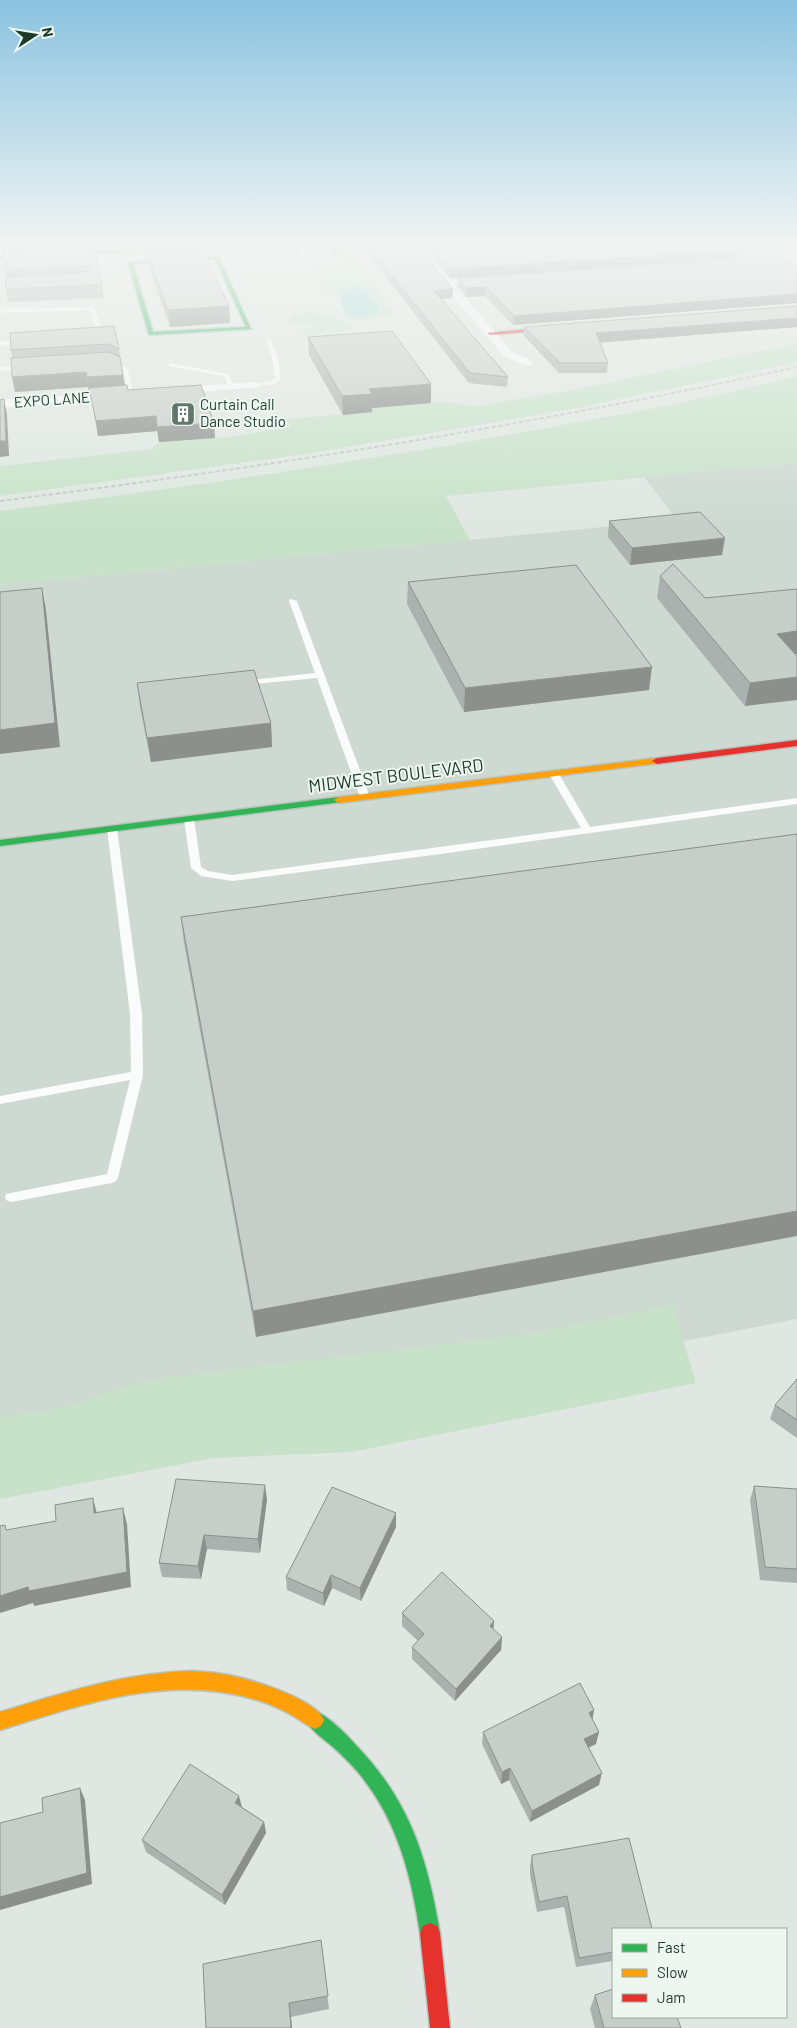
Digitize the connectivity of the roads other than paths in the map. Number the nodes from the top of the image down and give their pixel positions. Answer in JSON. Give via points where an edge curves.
{"nodes":[{"id":1,"x":494,"y":338,"type":"edge"},
{"id":2,"x":268,"y":340,"type":"dead end"},
{"id":3,"x":29,"y":341,"type":"edge"},
{"id":4,"x":0,"y":343,"type":"edge"},
{"id":5,"x":102,"y":362,"type":"edge"},
{"id":6,"x":528,"y":363,"type":"dead end"},
{"id":7,"x":170,"y":365,"type":"dead end"},
{"id":8,"x":37,"y":367,"type":"edge"},
{"id":9,"x":0,"y":369,"type":"edge"},
{"id":10,"x":254,"y":385,"type":"joint"},
{"id":11,"x":231,"y":386,"type":"junction"},
{"id":12,"x":158,"y":392,"type":"edge"},
{"id":13,"x":136,"y":394,"type":"joint"},
{"id":14,"x":0,"y":404,"type":"edge"},
{"id":15,"x":293,"y":601,"type":"dead end"},
{"id":16,"x":320,"y":675,"type":"junction"},
{"id":17,"x":236,"y":684,"type":"edge"},
{"id":18,"x":797,"y":743,"type":"edge"},
{"id":19,"x":554,"y":774,"type":"junction"},
{"id":20,"x":365,"y":797,"type":"junction"},
{"id":21,"x":797,"y":801,"type":"edge"},
{"id":22,"x":189,"y":819,"type":"junction"},
{"id":23,"x":112,"y":829,"type":"junction"},
{"id":24,"x":587,"y":830,"type":"junction"},
{"id":25,"x":0,"y":843,"type":"edge"},
{"id":26,"x":137,"y":1075,"type":"junction"},
{"id":27,"x":0,"y":1100,"type":"edge"},
{"id":28,"x":11,"y":1197,"type":"dead end"},
{"id":29,"x":0,"y":1721,"type":"edge"},
{"id":30,"x":440,"y":2028,"type":"edge"}],
"edges":[{"from":1,"to":6,"type":"street","via":[[507,353]]},
{"from":2,"to":10,"type":"lane","via":[[278,378],[273,383]]},
{"from":3,"to":4,"type":"lane"},
{"from":5,"to":13,"type":"lane","via":[[111,362],[126,369]]},
{"from":7,"to":11,"type":"lane","via":[[226,375]]},
{"from":8,"to":9,"type":"lane"},
{"from":10,"to":11,"type":"street"},
{"from":11,"to":12,"type":"street"},
{"from":13,"to":14,"type":"street","name":"EXPO LANE"},
{"from":15,"to":16,"type":"lane"},
{"from":16,"to":17,"type":"lane"},
{"from":16,"to":20,"type":"lane"},
{"from":18,"to":19,"type":"street","name":"MIDWEST BOULEVARD"},
{"from":19,"to":20,"type":"street","name":"MIDWEST BOULEVARD"},
{"from":19,"to":24,"type":"lane"},
{"from":20,"to":22,"type":"street","name":"MIDWEST BOULEVARD"},
{"from":21,"to":24,"type":"lane"},
{"from":22,"to":23,"type":"street","name":"MIDWEST BOULEVARD"},
{"from":22,"to":24,"type":"lane","via":[[196,868],[205,874],[232,878]]},
{"from":23,"to":25,"type":"street","name":"MIDWEST BOULEVARD"},
{"from":23,"to":26,"type":"lane","via":[[136,1014]]},
{"from":26,"to":27,"type":"lane"},
{"from":26,"to":28,"type":"lane","via":[[112,1178]]},
{"from":29,"to":30,"type":"street","via":[[135,1683],[206,1679],[278,1696],[318,1719],[366,1764],[411,1844],[428,1912]]}]}
